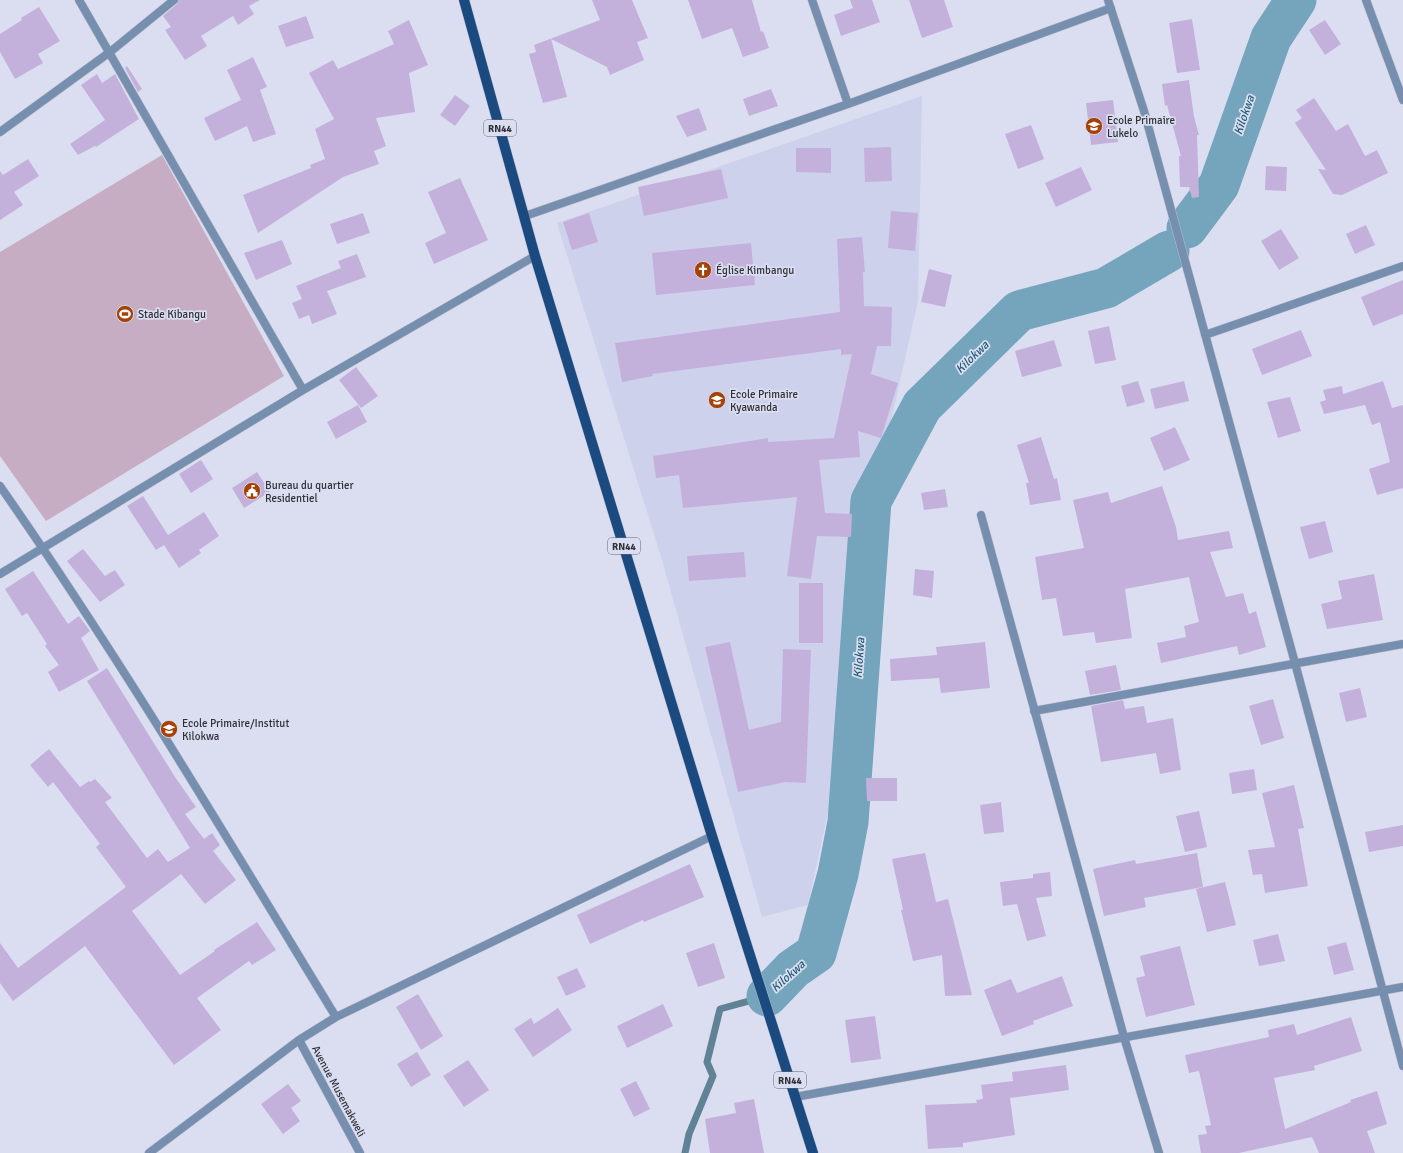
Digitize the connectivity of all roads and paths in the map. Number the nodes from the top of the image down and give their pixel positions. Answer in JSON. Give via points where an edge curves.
{"nodes":[{"id":1,"x":79,"y":0,"type":"edge"},
{"id":2,"x":174,"y":0,"type":"edge"},
{"id":3,"x":464,"y":0,"type":"edge"},
{"id":4,"x":812,"y":0,"type":"edge"},
{"id":5,"x":1108,"y":0,"type":"edge"},
{"id":6,"x":1366,"y":0,"type":"edge"},
{"id":7,"x":1111,"y":8,"type":"junction"},
{"id":8,"x":110,"y":52,"type":"junction"},
{"id":9,"x":1403,"y":100,"type":"edge"},
{"id":10,"x":848,"y":104,"type":"junction"},
{"id":11,"x":0,"y":132,"type":"edge"},
{"id":12,"x":525,"y":216,"type":"junction"},
{"id":13,"x":535,"y":256,"type":"junction"},
{"id":14,"x":1403,"y":266,"type":"edge"},
{"id":15,"x":1205,"y":335,"type":"junction"},
{"id":16,"x":303,"y":390,"type":"junction"},
{"id":17,"x":0,"y":486,"type":"edge"},
{"id":18,"x":981,"y":515,"type":"dead end"},
{"id":19,"x":43,"y":547,"type":"junction"},
{"id":20,"x":0,"y":574,"type":"edge"},
{"id":21,"x":1403,"y":644,"type":"edge"},
{"id":22,"x":1295,"y":663,"type":"junction"},
{"id":23,"x":1034,"y":711,"type":"junction"},
{"id":24,"x":712,"y":836,"type":"junction"},
{"id":25,"x":1403,"y":987,"type":"edge"},
{"id":26,"x":1383,"y":991,"type":"junction"},
{"id":27,"x":336,"y":1017,"type":"junction"},
{"id":28,"x":1124,"y":1037,"type":"junction"},
{"id":29,"x":299,"y":1040,"type":"junction"},
{"id":30,"x":1403,"y":1066,"type":"edge"},
{"id":31,"x":795,"y":1097,"type":"junction"},
{"id":32,"x":149,"y":1153,"type":"edge"},
{"id":33,"x":360,"y":1153,"type":"edge"},
{"id":34,"x":813,"y":1153,"type":"edge"},
{"id":35,"x":1159,"y":1153,"type":"edge"}],
"edges":[{"from":1,"to":8,"type":"street"},
{"from":2,"to":8,"type":"street"},
{"from":3,"to":12,"type":"main road","number":"RN44"},
{"from":4,"to":10,"type":"street"},
{"from":5,"to":7,"type":"street"},
{"from":6,"to":9,"type":"street"},
{"from":7,"to":10,"type":"street"},
{"from":7,"to":15,"type":"street","via":[[1144,111]]},
{"from":8,"to":11,"type":"street"},
{"from":8,"to":16,"type":"street"},
{"from":10,"to":12,"type":"street"},
{"from":12,"to":13,"type":"main road","number":"RN44"},
{"from":13,"to":16,"type":"street"},
{"from":13,"to":24,"type":"main road","number":"RN44"},
{"from":14,"to":15,"type":"street"},
{"from":15,"to":22,"type":"street"},
{"from":16,"to":19,"type":"street"},
{"from":17,"to":19,"type":"street"},
{"from":18,"to":23,"type":"street"},
{"from":19,"to":20,"type":"street"},
{"from":19,"to":27,"type":"street","via":[[175,754]]},
{"from":21,"to":22,"type":"street"},
{"from":22,"to":23,"type":"street"},
{"from":22,"to":26,"type":"street"},
{"from":23,"to":28,"type":"street"},
{"from":24,"to":27,"type":"street"},
{"from":24,"to":31,"type":"main road","number":"RN44"},
{"from":25,"to":26,"type":"street"},
{"from":26,"to":28,"type":"street"},
{"from":26,"to":30,"type":"street"},
{"from":27,"to":29,"type":"street"},
{"from":28,"to":31,"type":"street"},
{"from":28,"to":35,"type":"street"},
{"from":29,"to":32,"type":"street"},
{"from":29,"to":33,"type":"street","name":"Avenue Musemakweli"},
{"from":31,"to":34,"type":"main road","number":"RN44"}]}
